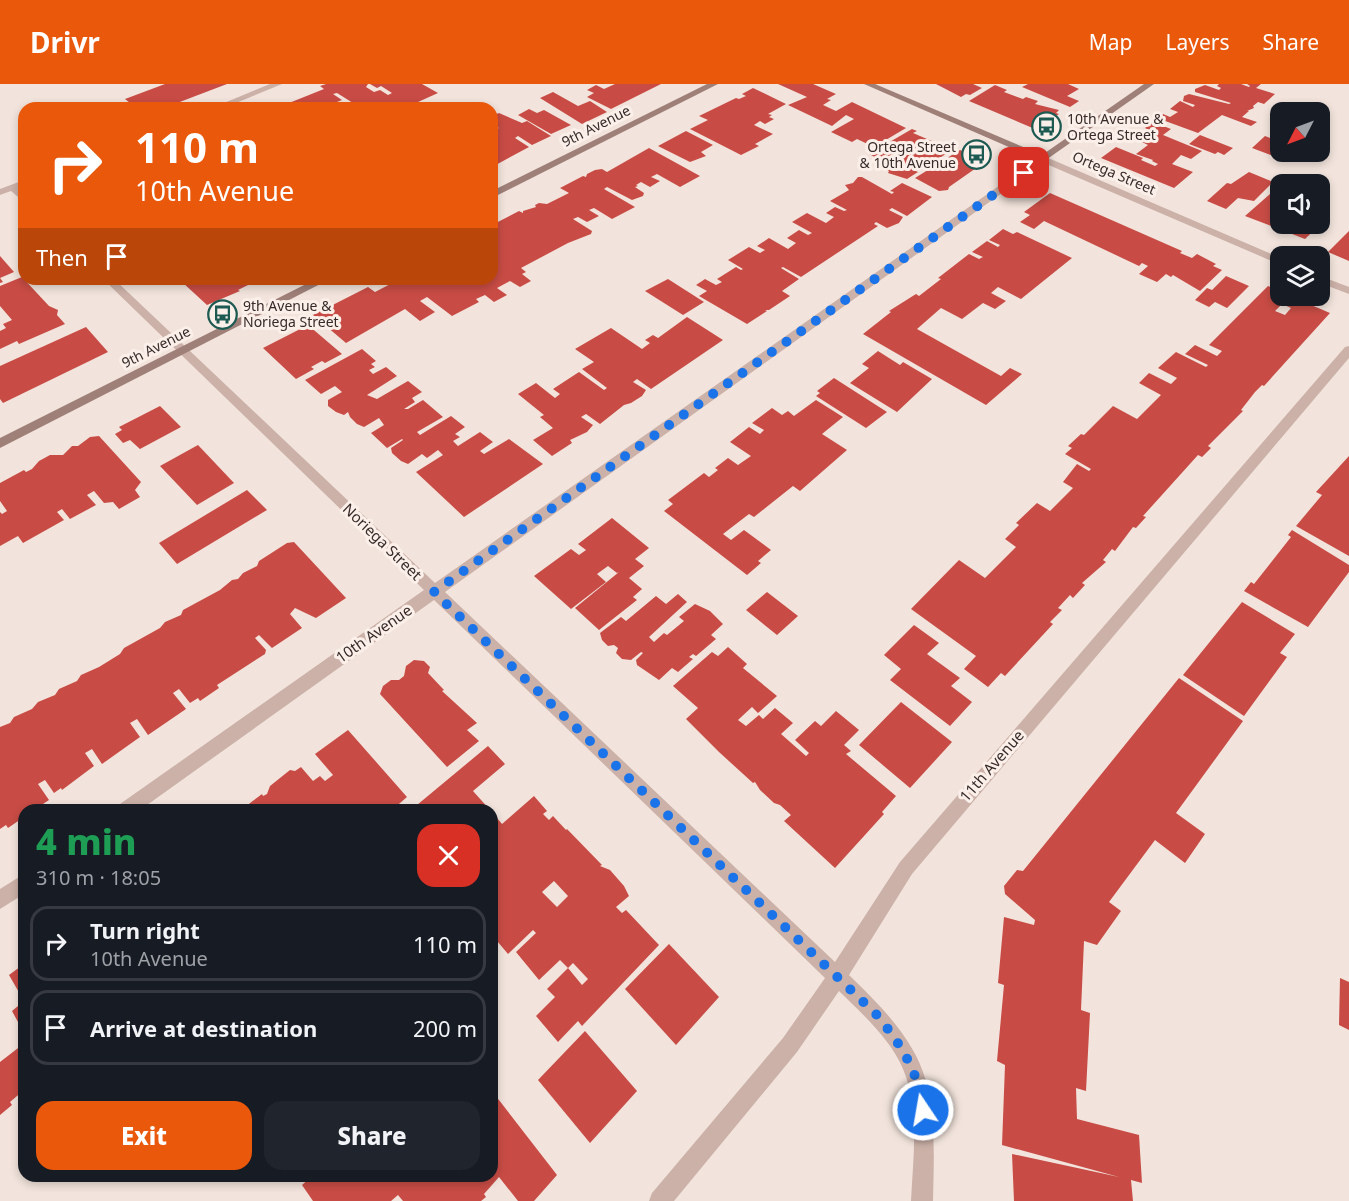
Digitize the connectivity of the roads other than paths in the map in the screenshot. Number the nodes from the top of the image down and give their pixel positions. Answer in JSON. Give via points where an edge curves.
{"nodes":[{"id":1,"x":278,"y":84,"type":"edge"},
{"id":2,"x":714,"y":84,"type":"edge"},
{"id":3,"x":868,"y":84,"type":"edge"},
{"id":4,"x":1150,"y":84,"type":"edge"},
{"id":5,"x":232,"y":102,"type":"edge"},
{"id":6,"x":1043,"y":159,"type":"junction"},
{"id":7,"x":18,"y":185,"type":"edge"},
{"id":8,"x":12,"y":187,"type":"junction"},
{"id":9,"x":0,"y":192,"type":"edge"},
{"id":10,"x":498,"y":192,"type":"edge"},
{"id":11,"x":18,"y":193,"type":"edge"},
{"id":12,"x":1270,"y":257,"type":"edge"},
{"id":13,"x":1330,"y":283,"type":"edge"},
{"id":14,"x":114,"y":285,"type":"edge"},
{"id":15,"x":313,"y":285,"type":"edge"},
{"id":16,"x":1349,"y":291,"type":"edge"},
{"id":17,"x":1349,"y":350,"type":"edge"},
{"id":18,"x":183,"y":351,"type":"junction"},
{"id":19,"x":0,"y":443,"type":"edge"},
{"id":20,"x":434,"y":592,"type":"junction"},
{"id":21,"x":134,"y":804,"type":"edge"},
{"id":22,"x":18,"y":887,"type":"edge"},
{"id":23,"x":0,"y":900,"type":"edge"},
{"id":24,"x":837,"y":976,"type":"junction"},
{"id":25,"x":660,"y":1201,"type":"edge"},
{"id":26,"x":922,"y":1201,"type":"edge"}],
"edges":[{"from":1,"to":5,"type":"street"},
{"from":2,"to":10,"type":"street","name":"9th Avenue"},
{"from":3,"to":6,"type":"street","name":"Ortega Street"},
{"from":4,"to":6,"type":"street","name":"10th Avenue"},
{"from":6,"to":12,"type":"street","name":"Ortega Street"},
{"from":6,"to":20,"type":"street","name":"10th Avenue"},
{"from":7,"to":8,"type":"street"},
{"from":8,"to":9,"type":"street"},
{"from":8,"to":11,"type":"street"},
{"from":13,"to":16,"type":"street"},
{"from":14,"to":18,"type":"street","name":"Noriega Street"},
{"from":15,"to":18,"type":"street","name":"9th Avenue"},
{"from":17,"to":24,"type":"street","name":"11th Avenue","via":[[906,868]]},
{"from":18,"to":19,"type":"street","name":"9th Avenue"},
{"from":18,"to":20,"type":"street","name":"Noriega Street"},
{"from":20,"to":21,"type":"street","name":"10th Avenue"},
{"from":20,"to":24,"type":"street","name":"Noriega Street"},
{"from":22,"to":23,"type":"street"},
{"from":24,"to":25,"type":"street","name":"11th Avenue","via":[[790,1045]]},
{"from":24,"to":26,"type":"street","name":"Noriega Street","via":[[876,1014],[912,1066],[921,1095],[924,1125]]}]}
